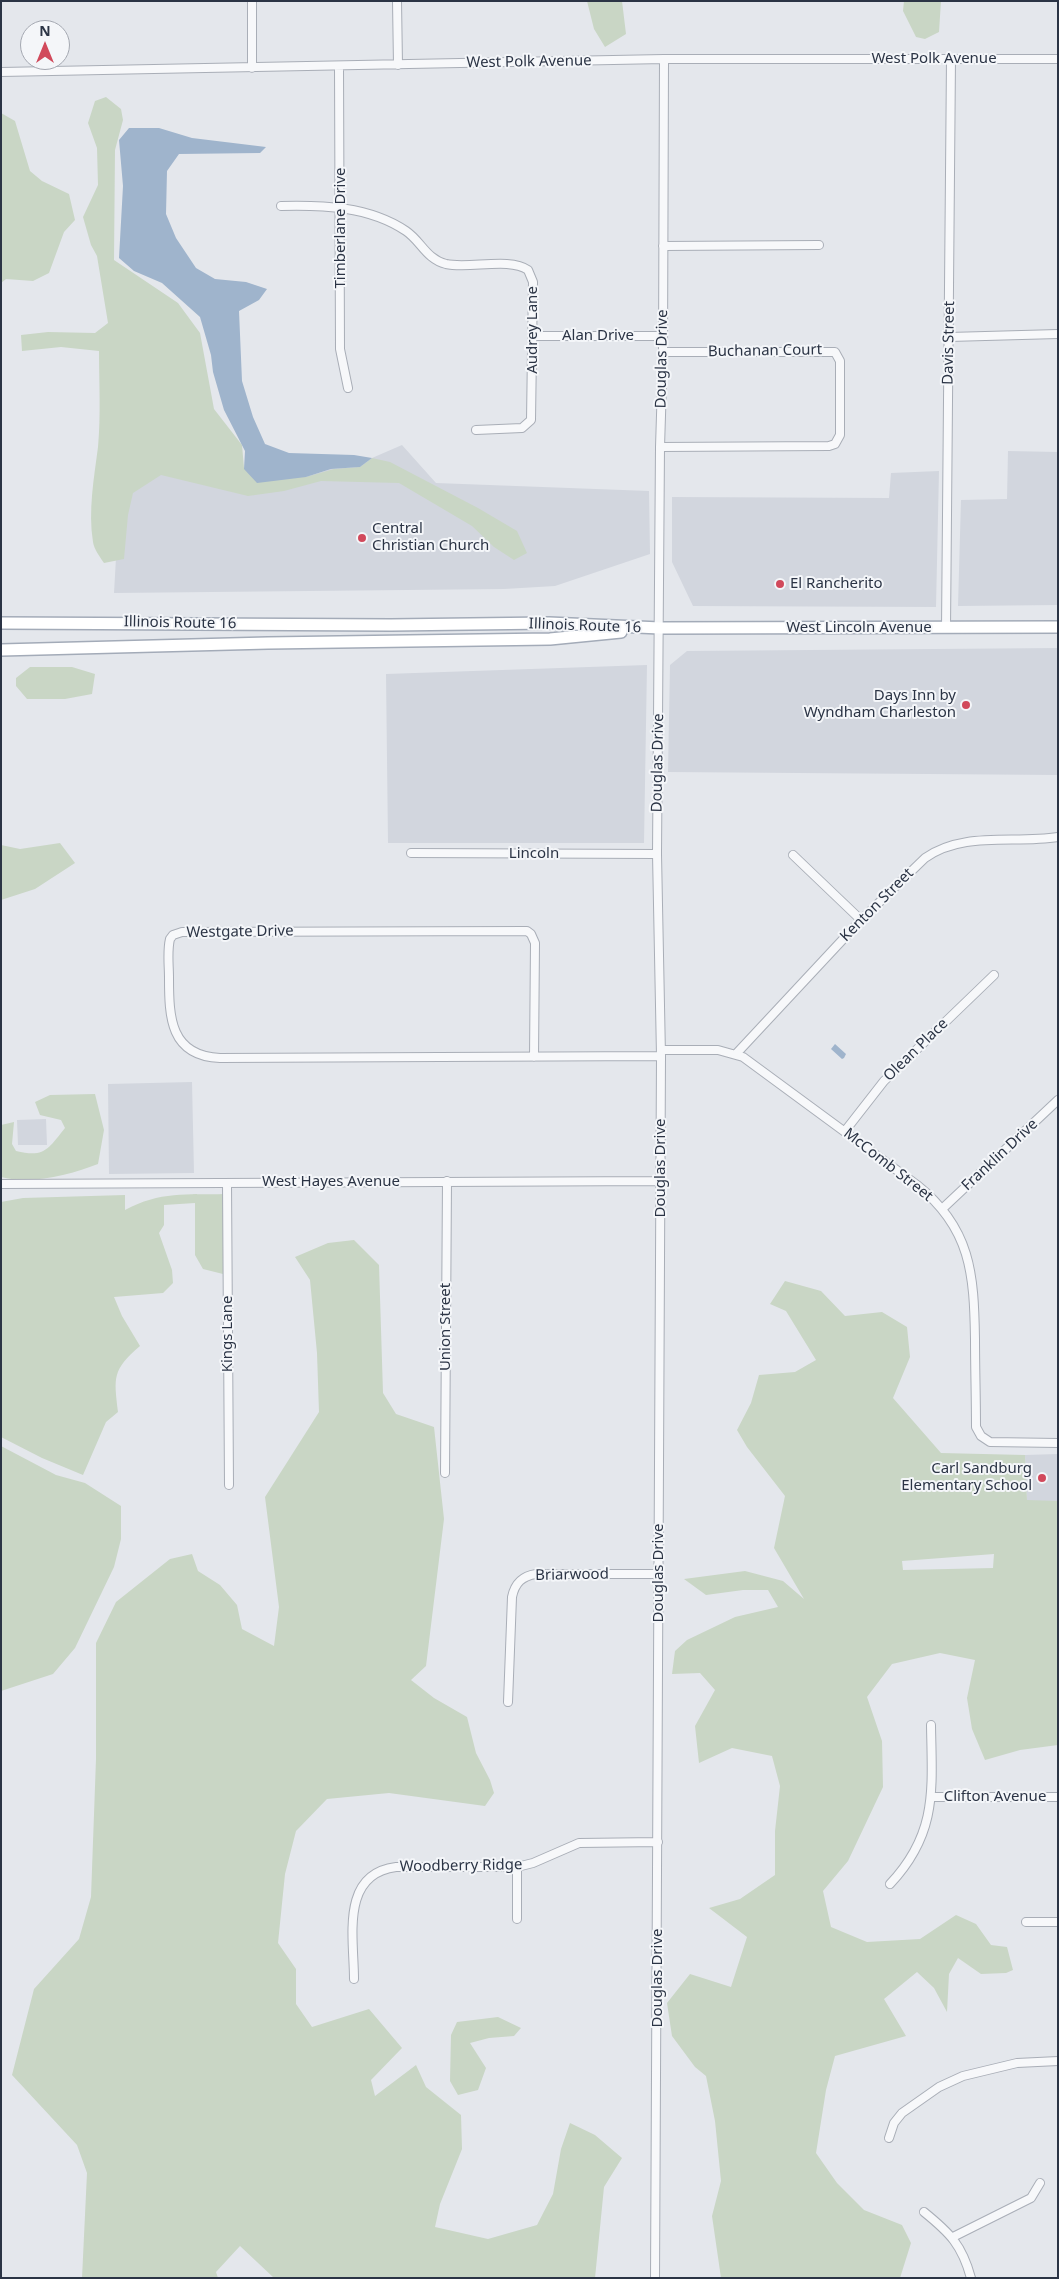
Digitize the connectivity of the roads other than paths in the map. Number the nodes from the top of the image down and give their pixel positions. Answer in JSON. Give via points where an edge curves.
{"nodes":[{"id":1,"x":252,"y":1,"type":"edge"},
{"id":2,"x":398,"y":1,"type":"edge"},
{"id":3,"x":1058,"y":58,"type":"edge"},
{"id":4,"x":664,"y":59,"type":"junction"},
{"id":5,"x":951,"y":59,"type":"junction"},
{"id":6,"x":398,"y":65,"type":"junction"},
{"id":7,"x":339,"y":66,"type":"junction"},
{"id":8,"x":252,"y":68,"type":"junction"},
{"id":9,"x":1,"y":72,"type":"edge"},
{"id":10,"x":281,"y":206,"type":"dead end"},
{"id":11,"x":341,"y":208,"type":"junction"},
{"id":12,"x":819,"y":245,"type":"dead end"},
{"id":13,"x":663,"y":246,"type":"junction"},
{"id":14,"x":1058,"y":334,"type":"edge"},
{"id":15,"x":533,"y":336,"type":"junction"},
{"id":16,"x":663,"y":336,"type":"junction"},
{"id":17,"x":949,"y":337,"type":"junction"},
{"id":18,"x":663,"y":352,"type":"junction"},
{"id":19,"x":348,"y":388,"type":"dead end"},
{"id":20,"x":476,"y":430,"type":"dead end"},
{"id":21,"x":660,"y":447,"type":"junction"},
{"id":22,"x":1,"y":623,"type":"edge"},
{"id":23,"x":1058,"y":627,"type":"edge"},
{"id":24,"x":660,"y":628,"type":"junction"},
{"id":25,"x":946,"y":628,"type":"junction"},
{"id":26,"x":1,"y":650,"type":"edge"},
{"id":27,"x":1058,"y":837,"type":"edge"},
{"id":28,"x":412,"y":853,"type":"dead end"},
{"id":29,"x":657,"y":854,"type":"junction"},
{"id":30,"x":793,"y":855,"type":"dead end"},
{"id":31,"x":861,"y":920,"type":"junction"},
{"id":32,"x":994,"y":975,"type":"dead end"},
{"id":33,"x":661,"y":1053,"type":"junction"},
{"id":34,"x":736,"y":1054,"type":"junction"},
{"id":35,"x":534,"y":1057,"type":"junction"},
{"id":36,"x":1058,"y":1100,"type":"edge"},
{"id":37,"x":845,"y":1132,"type":"junction"},
{"id":38,"x":447,"y":1181,"type":"junction"},
{"id":39,"x":661,"y":1181,"type":"junction"},
{"id":40,"x":228,"y":1183,"type":"junction"},
{"id":41,"x":1,"y":1184,"type":"edge"},
{"id":42,"x":942,"y":1209,"type":"junction"},
{"id":43,"x":1058,"y":1443,"type":"edge"},
{"id":44,"x":445,"y":1473,"type":"dead end"},
{"id":45,"x":229,"y":1485,"type":"dead end"},
{"id":46,"x":659,"y":1574,"type":"junction"},
{"id":47,"x":508,"y":1702,"type":"dead end"},
{"id":48,"x":931,"y":1725,"type":"dead end"},
{"id":49,"x":1058,"y":1797,"type":"edge"},
{"id":50,"x":932,"y":1798,"type":"junction"},
{"id":51,"x":658,"y":1842,"type":"junction"},
{"id":52,"x":517,"y":1867,"type":"junction"},
{"id":53,"x":890,"y":1884,"type":"dead end"},
{"id":54,"x":517,"y":1919,"type":"dead end"},
{"id":55,"x":1026,"y":1922,"type":"dead end"},
{"id":56,"x":1058,"y":1922,"type":"edge"},
{"id":57,"x":354,"y":1979,"type":"dead end"},
{"id":58,"x":1058,"y":2061,"type":"edge"},
{"id":59,"x":888,"y":2138,"type":"dead end"},
{"id":60,"x":1040,"y":2183,"type":"dead end"},
{"id":61,"x":924,"y":2212,"type":"dead end"},
{"id":62,"x":953,"y":2237,"type":"junction"},
{"id":63,"x":655,"y":2278,"type":"edge"},
{"id":64,"x":971,"y":2278,"type":"edge"}],
"edges":[{"from":1,"to":8,"type":"street"},
{"from":2,"to":6,"type":"street"},
{"from":3,"to":5,"type":"street","name":"West Polk Avenue"},
{"from":4,"to":5,"type":"street","name":"West Polk Avenue"},
{"from":4,"to":6,"type":"street","name":"West Polk Avenue"},
{"from":4,"to":13,"type":"street","name":"Douglas Drive"},
{"from":5,"to":17,"type":"street","name":"Davis Street"},
{"from":6,"to":7,"type":"street","name":"West Polk Avenue"},
{"from":7,"to":8,"type":"street","name":"West Polk Avenue"},
{"from":7,"to":11,"type":"street","name":"Timberlane Drive"},
{"from":8,"to":9,"type":"street","name":"West Polk Avenue"},
{"from":10,"to":11,"type":"street","name":"Audrey Lane"},
{"from":11,"to":15,"type":"street","name":"Audrey Lane","via":[[403,229],[426,253],[445,264],[524,267],[532,275],[533,282]]},
{"from":11,"to":19,"type":"street","name":"Timberlane Drive","via":[[340,349]]},
{"from":12,"to":13,"type":"street"},
{"from":13,"to":16,"type":"street","name":"Douglas Drive"},
{"from":14,"to":17,"type":"street"},
{"from":15,"to":16,"type":"street","name":"Alan Drive"},
{"from":15,"to":20,"type":"street","name":"Audrey Lane","via":[[531,420],[528,425],[516,429]]},
{"from":16,"to":18,"type":"street","name":"Douglas Drive"},
{"from":17,"to":25,"type":"street","name":"Davis Street"},
{"from":18,"to":21,"type":"street","name":"Douglas Drive"},
{"from":18,"to":21,"type":"street","name":"Buchanan Court","via":[[835,352],[840,361],[840,435],[830,446]]},
{"from":21,"to":24,"type":"street","name":"Douglas Drive"},
{"from":22,"to":24,"type":"main road","name":"Illinois Route 16","via":[[549,623]]},
{"from":23,"to":25,"type":"main road","name":"West Lincoln Avenue"},
{"from":24,"to":25,"type":"main road","name":"West Lincoln Avenue"},
{"from":24,"to":26,"type":"main road","name":"Illinois Route 16","via":[[550,639]]},
{"from":24,"to":29,"type":"street","name":"Douglas Drive"},
{"from":27,"to":31,"type":"street","name":"Kenton Street","via":[[970,841],[946,846],[925,858]]},
{"from":28,"to":29,"type":"street","name":"Lincoln"},
{"from":29,"to":33,"type":"street","name":"Douglas Drive"},
{"from":30,"to":31,"type":"street"},
{"from":31,"to":34,"type":"street","name":"Kenton Street"},
{"from":32,"to":37,"type":"street","name":"Olean Place","via":[[893,1071]]},
{"from":33,"to":34,"type":"street","name":"McComb Street","via":[[718,1050]]},
{"from":33,"to":35,"type":"street","name":"Westgate Drive"},
{"from":33,"to":39,"type":"street","name":"Douglas Drive"},
{"from":34,"to":37,"type":"street","name":"McComb Street"},
{"from":35,"to":35,"type":"street","name":"Westgate Drive","via":[[205,1056],[186,1046],[173,1029],[170,1019],[170,939],[177,932],[527,931],[535,942]]},
{"from":36,"to":42,"type":"street","name":"Franklin Drive"},
{"from":37,"to":42,"type":"street","name":"McComb Street","via":[[924,1190]]},
{"from":38,"to":39,"type":"street","name":"West Hayes Avenue"},
{"from":38,"to":40,"type":"street","name":"West Hayes Avenue"},
{"from":38,"to":44,"type":"street","name":"Union Street"},
{"from":39,"to":46,"type":"street","name":"Douglas Drive"},
{"from":40,"to":41,"type":"street","name":"West Hayes Avenue"},
{"from":40,"to":45,"type":"street","name":"Kings Lane"},
{"from":42,"to":43,"type":"street","name":"McComb Street","via":[[963,1245],[972,1278],[976,1427],[990,1442]]},
{"from":46,"to":47,"type":"street","name":"Briarwood","via":[[536,1574],[522,1578],[512,1597]]},
{"from":46,"to":51,"type":"street","name":"Douglas Drive"},
{"from":48,"to":50,"type":"street"},
{"from":49,"to":50,"type":"street","name":"Clifton Avenue"},
{"from":50,"to":53,"type":"street","via":[[916,1851]]},
{"from":51,"to":52,"type":"street","name":"Woodberry Ridge","via":[[579,1843]]},
{"from":51,"to":63,"type":"street","name":"Douglas Drive"},
{"from":52,"to":54,"type":"street"},
{"from":52,"to":57,"type":"street","name":"Woodberry Ridge","via":[[396,1867],[369,1877],[355,1902]]},
{"from":55,"to":56,"type":"street"},
{"from":58,"to":59,"type":"street","via":[[1017,2063],[963,2076],[939,2087],[902,2113]]},
{"from":60,"to":62,"type":"street","via":[[1031,2198]]},
{"from":61,"to":62,"type":"street"},
{"from":62,"to":64,"type":"street","via":[[964,2254]]}]}
